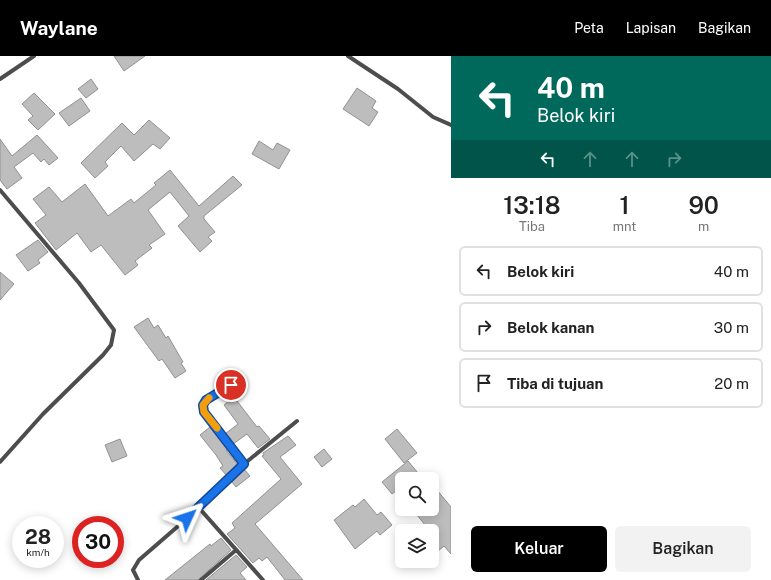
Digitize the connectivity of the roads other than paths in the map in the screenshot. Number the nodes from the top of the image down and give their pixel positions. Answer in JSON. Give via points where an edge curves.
{"nodes":[{"id":1,"x":34,"y":56,"type":"edge"},
{"id":2,"x":348,"y":56,"type":"edge"},
{"id":3,"x":0,"y":79,"type":"edge"},
{"id":4,"x":451,"y":125,"type":"edge"},
{"id":5,"x":0,"y":190,"type":"edge"},
{"id":6,"x":231,"y":385,"type":"dead end"},
{"id":7,"x":297,"y":421,"type":"dead end"},
{"id":8,"x":0,"y":462,"type":"edge"},
{"id":9,"x":244,"y":464,"type":"junction"},
{"id":10,"x":199,"y":508,"type":"junction"},
{"id":11,"x":236,"y":550,"type":"junction"},
{"id":12,"x":138,"y":580,"type":"edge"},
{"id":13,"x":201,"y":580,"type":"edge"},
{"id":14,"x":263,"y":580,"type":"edge"}],
"edges":[{"from":1,"to":3,"type":"street"},
{"from":2,"to":4,"type":"street","via":[[398,89],[433,117]]},
{"from":5,"to":8,"type":"street","via":[[79,283],[114,330],[112,345],[43,414]]},
{"from":6,"to":9,"type":"street","via":[[206,400],[203,405],[204,412]]},
{"from":7,"to":9,"type":"street"},
{"from":9,"to":10,"type":"street"},
{"from":10,"to":11,"type":"street"},
{"from":10,"to":12,"type":"street","via":[[139,560],[133,570]]},
{"from":11,"to":13,"type":"street"},
{"from":11,"to":14,"type":"street"}]}
